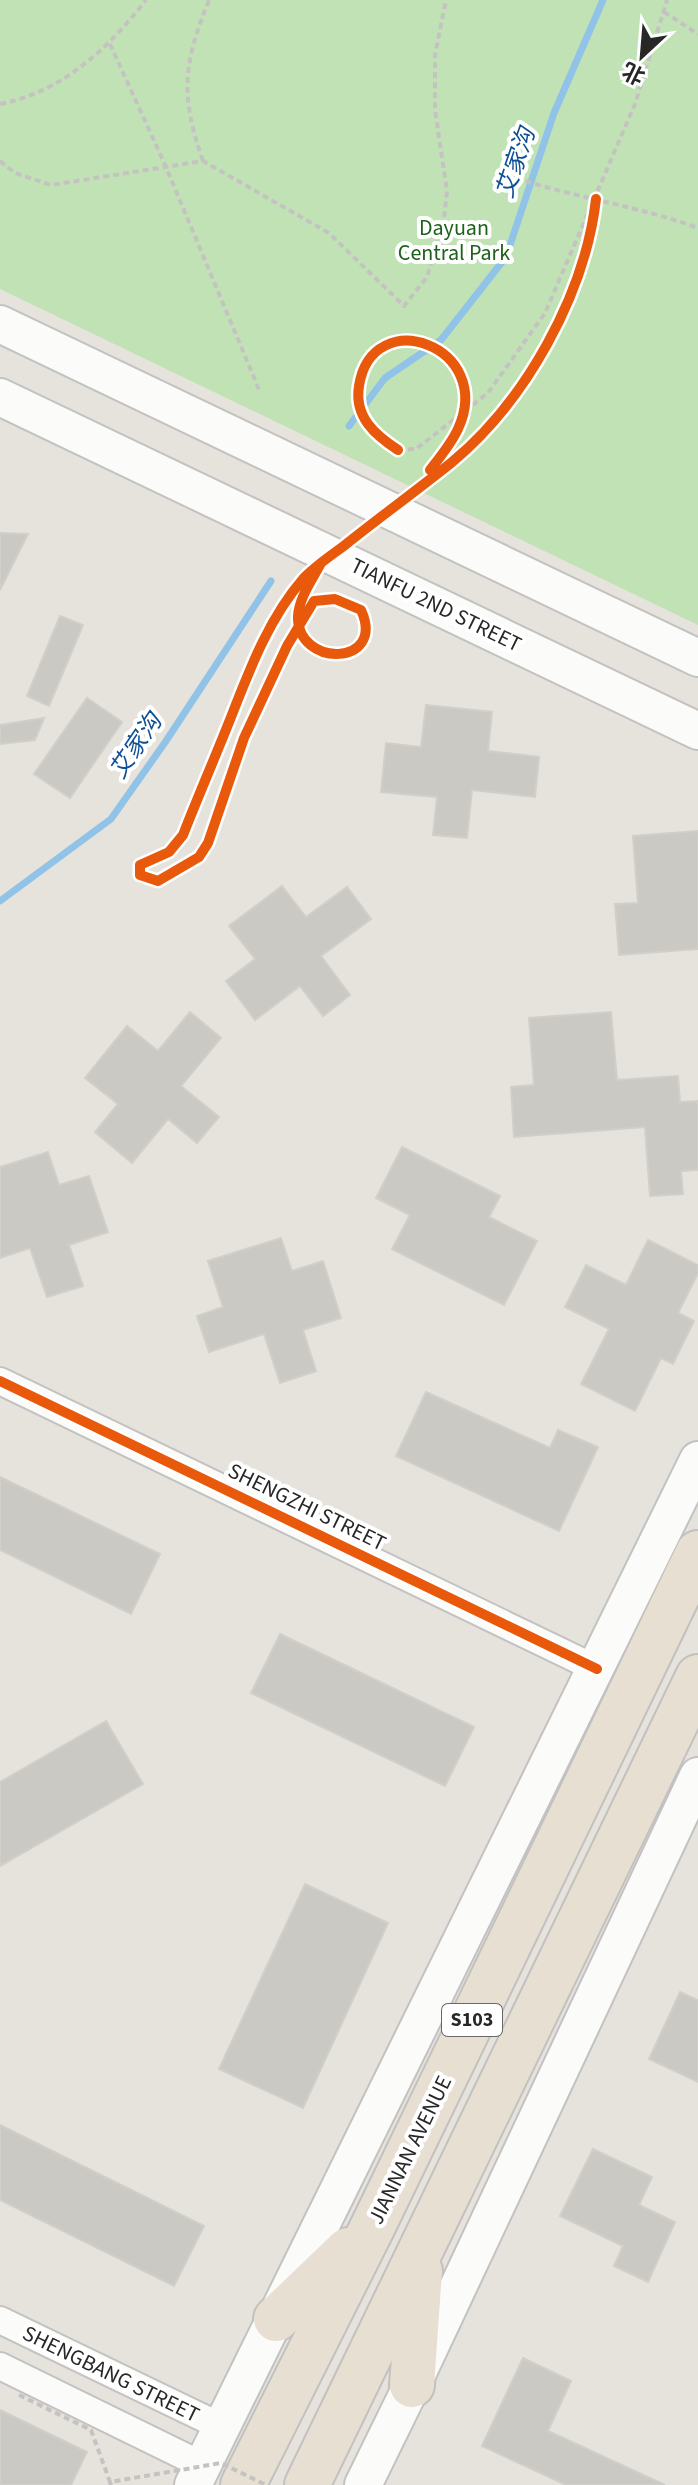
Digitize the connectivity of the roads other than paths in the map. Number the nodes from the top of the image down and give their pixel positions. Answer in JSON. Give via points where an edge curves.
{"nodes":[{"id":1,"x":0,"y":324,"type":"edge"},
{"id":2,"x":0,"y":397,"type":"edge"},
{"id":3,"x":698,"y":658,"type":"edge"},
{"id":4,"x":698,"y":731,"type":"edge"},
{"id":5,"x":0,"y":1381,"type":"edge"},
{"id":6,"x":698,"y":1460,"type":"edge"},
{"id":7,"x":698,"y":1553,"type":"edge"},
{"id":8,"x":597,"y":1669,"type":"junction"},
{"id":9,"x":698,"y":1677,"type":"edge"},
{"id":10,"x":698,"y":1776,"type":"edge"},
{"id":11,"x":373,"y":2226,"type":"junction"},
{"id":12,"x":422,"y":2248,"type":"junction"},
{"id":13,"x":276,"y":2319,"type":"junction"},
{"id":14,"x":0,"y":2320,"type":"edge"},
{"id":15,"x":0,"y":2366,"type":"edge"},
{"id":16,"x":412,"y":2385,"type":"junction"},
{"id":17,"x":222,"y":2427,"type":"junction"},
{"id":18,"x":198,"y":2475,"type":"edge"},
{"id":19,"x":243,"y":2485,"type":"edge"},
{"id":20,"x":307,"y":2485,"type":"edge"},
{"id":21,"x":363,"y":2485,"type":"edge"}],
"edges":[{"from":1,"to":3,"type":"main road"},
{"from":2,"to":4,"type":"main road","name":"TIANFU 2ND STREET"},
{"from":5,"to":8,"type":"street","name":"SHENGZHI STREET"},
{"from":6,"to":8,"type":"main road"},
{"from":7,"to":11,"type":"highway","name":"JIANNAN AVENUE","number":"S103"},
{"from":8,"to":13,"type":"main road"},
{"from":9,"to":12,"type":"highway","number":"S103"},
{"from":10,"to":16,"type":"main road"},
{"from":11,"to":13,"type":"highway"},
{"from":11,"to":19,"type":"highway","name":"JIANNAN AVENUE","number":"S103"},
{"from":12,"to":16,"type":"highway"},
{"from":12,"to":20,"type":"highway","number":"S103"},
{"from":13,"to":17,"type":"main road"},
{"from":14,"to":17,"type":"street","name":"SHENGBANG STREET"},
{"from":15,"to":18,"type":"street","name":"SHENGBANG STREET"},
{"from":16,"to":21,"type":"main road"},
{"from":17,"to":18,"type":"main road"}]}
